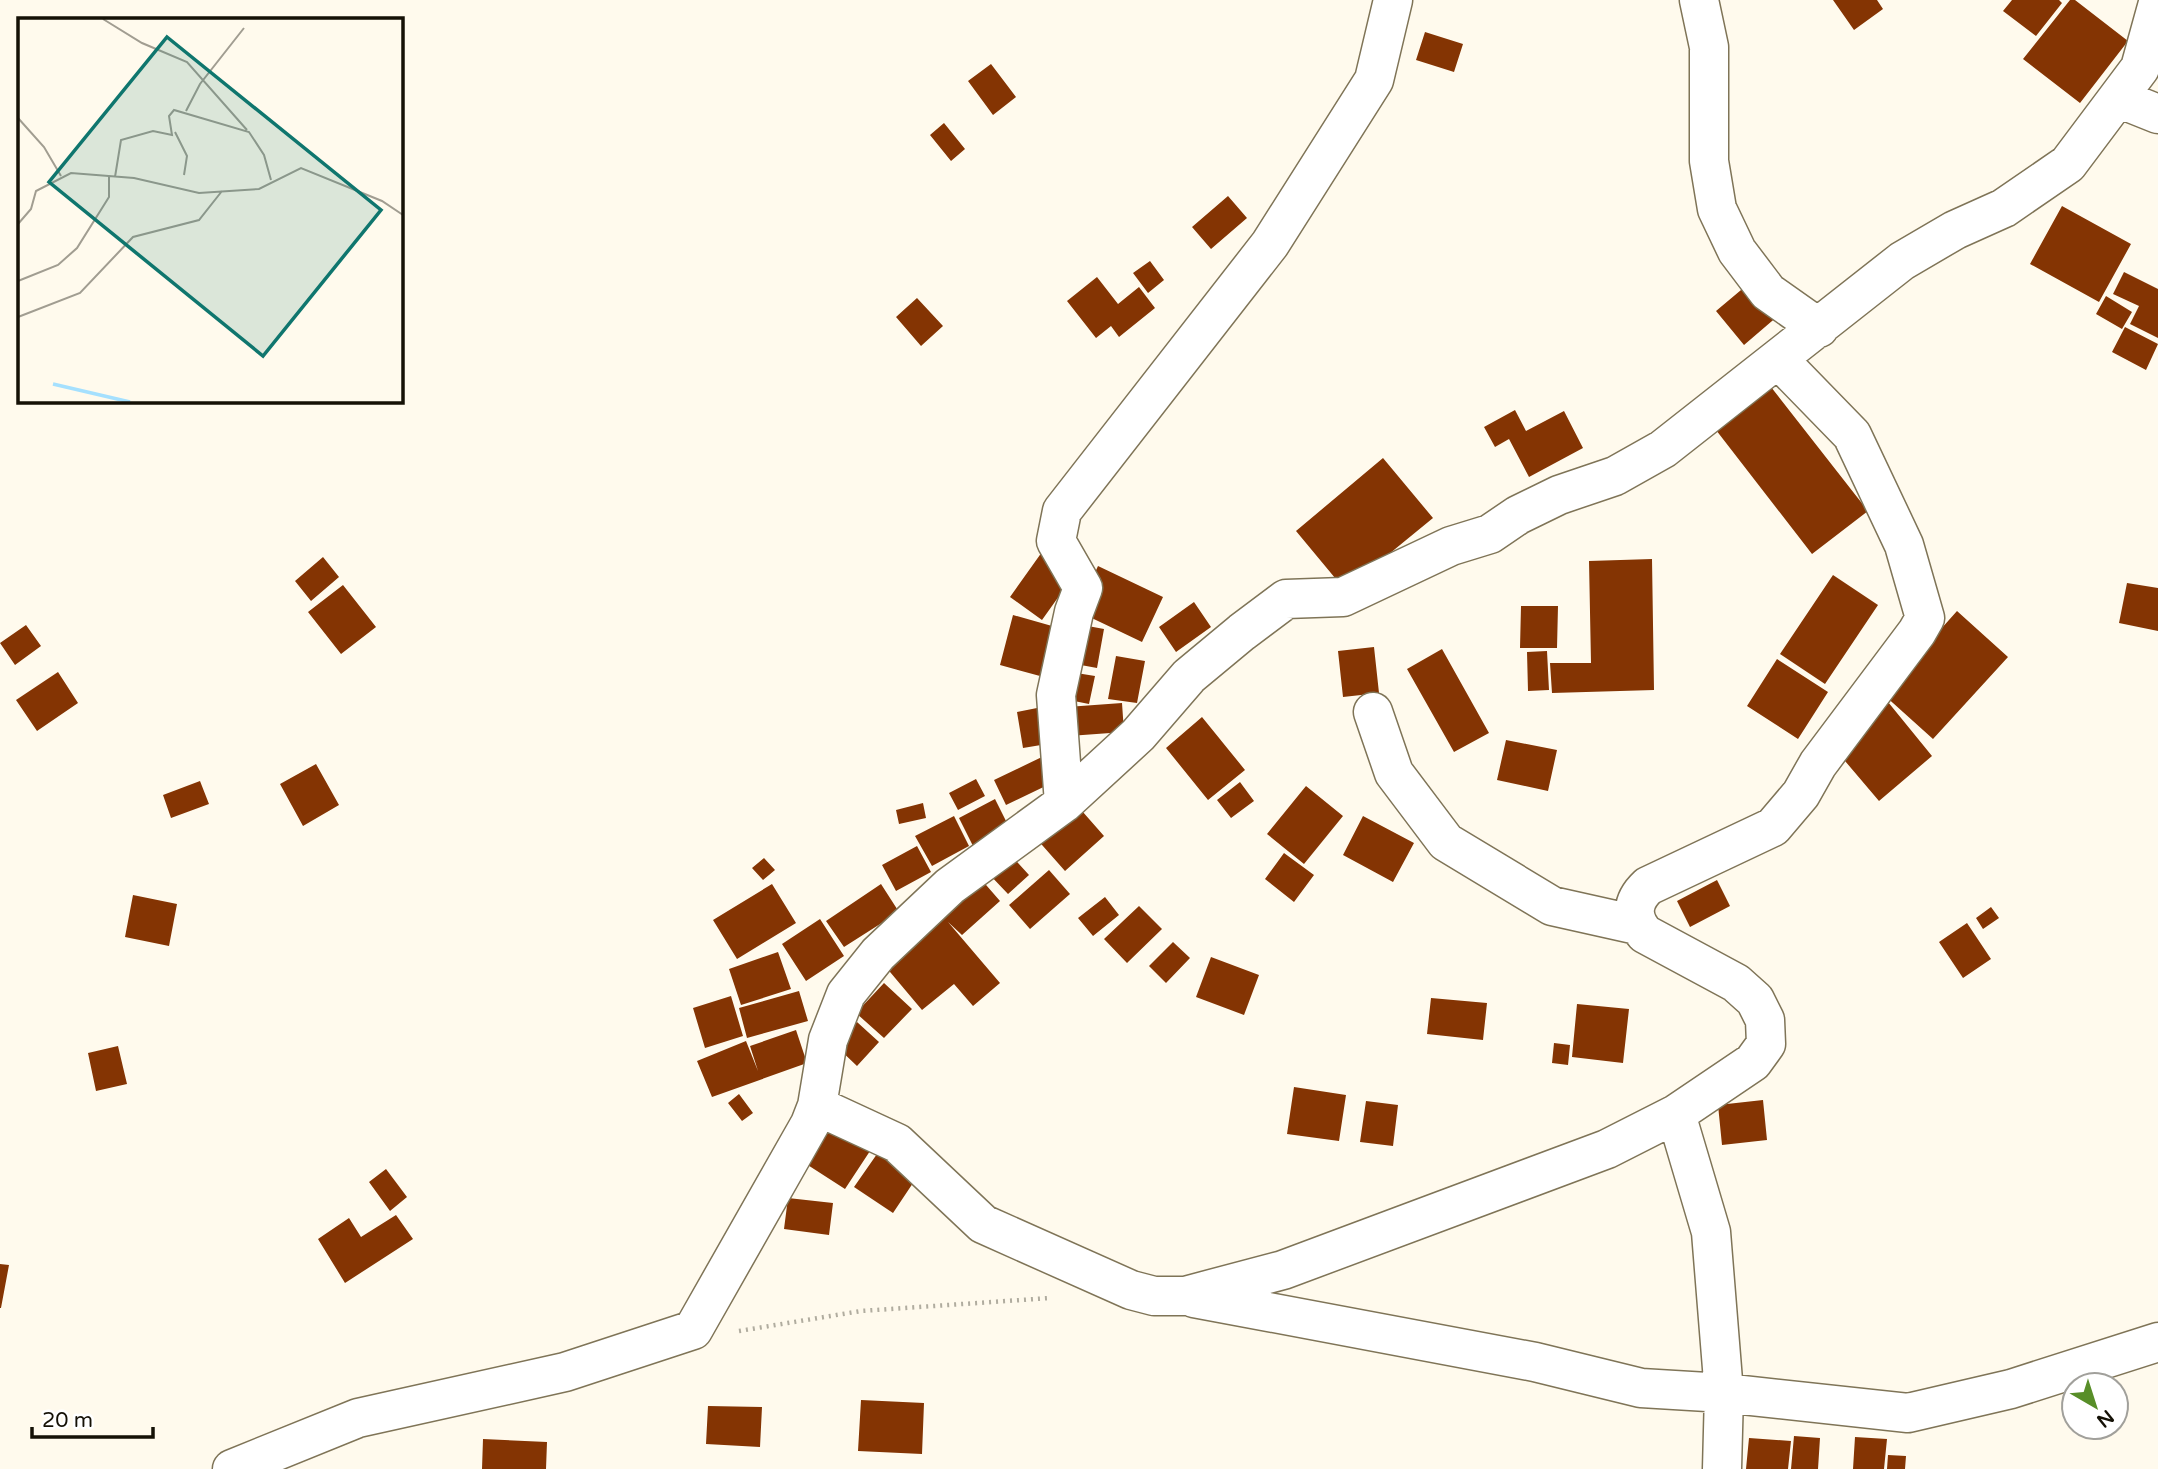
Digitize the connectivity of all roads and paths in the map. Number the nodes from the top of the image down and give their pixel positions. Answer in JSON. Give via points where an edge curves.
{"nodes":[{"id":1,"x":1393,"y":0,"type":"edge"},
{"id":2,"x":1699,"y":0,"type":"edge"},
{"id":3,"x":2158,"y":3,"type":"edge"},
{"id":4,"x":2118,"y":98,"type":"junction"},
{"id":5,"x":2158,"y":114,"type":"edge"},
{"id":6,"x":1819,"y":328,"type":"junction"},
{"id":7,"x":1779,"y":360,"type":"junction"},
{"id":8,"x":1373,"y":712,"type":"dead end"},
{"id":9,"x":1063,"y":803,"type":"junction"},
{"id":10,"x":1637,"y":925,"type":"junction"},
{"id":11,"x":817,"y":1106,"type":"junction"},
{"id":12,"x":1676,"y":1114,"type":"junction"},
{"id":13,"x":1185,"y":1296,"type":"junction"},
{"id":14,"x":1063,"y":1297,"type":"dead end"},
{"id":15,"x":693,"y":1330,"type":"junction"},
{"id":16,"x":2158,"y":1342,"type":"edge"},
{"id":17,"x":1724,"y":1393,"type":"junction"},
{"id":18,"x":232,"y":1469,"type":"edge"},
{"id":19,"x":1722,"y":1469,"type":"edge"}],
"edges":[{"from":1,"to":9,"type":"street","via":[[1374,80],[1270,244],[1062,512],[1056,541],[1083,588],[1056,695]]},
{"from":2,"to":6,"type":"street","via":[[1709,47],[1709,161],[1717,209],[1737,251],[1768,292]]},
{"from":3,"to":4,"type":"street","via":[[2140,68]]},
{"from":4,"to":5,"type":"street"},
{"from":4,"to":6,"type":"street","via":[[2068,164],[2004,208],[1902,261]]},
{"from":6,"to":7,"type":"street"},
{"from":7,"to":9,"type":"street","via":[[1663,449],[1615,476],[1559,495],[1490,534],[1451,546],[1343,597],[1286,599],[1189,676],[1138,735]]},
{"from":7,"to":10,"type":"street","via":[[1852,435],[1904,545],[1925,618],[1773,827],[1648,886],[1638,895],[1633,911]]},
{"from":8,"to":10,"type":"street","via":[[1394,773],[1446,842],[1552,906]]},
{"from":9,"to":11,"type":"street","via":[[950,886],[878,954],[846,994],[828,1040]]},
{"from":10,"to":12,"type":"street","via":[[1645,934],[1736,983],[1755,1000],[1765,1020],[1766,1044],[1753,1062]]},
{"from":11,"to":13,"type":"street","via":[[897,1143],[983,1224],[1131,1290]]},
{"from":11,"to":15,"type":"street"},
{"from":12,"to":13,"type":"street","via":[[1607,1149],[1283,1270]]},
{"from":12,"to":17,"type":"street","via":[[1712,1232]]},
{"from":13,"to":17,"type":"street","via":[[1535,1363],[1641,1388]]},
{"from":14,"to":15,"type":"path","via":[[861,1311],[723,1334]]},
{"from":15,"to":18,"type":"street","via":[[565,1372],[358,1418]]},
{"from":16,"to":17,"type":"street","via":[[2011,1389],[1908,1413]]},
{"from":17,"to":19,"type":"street"}]}
